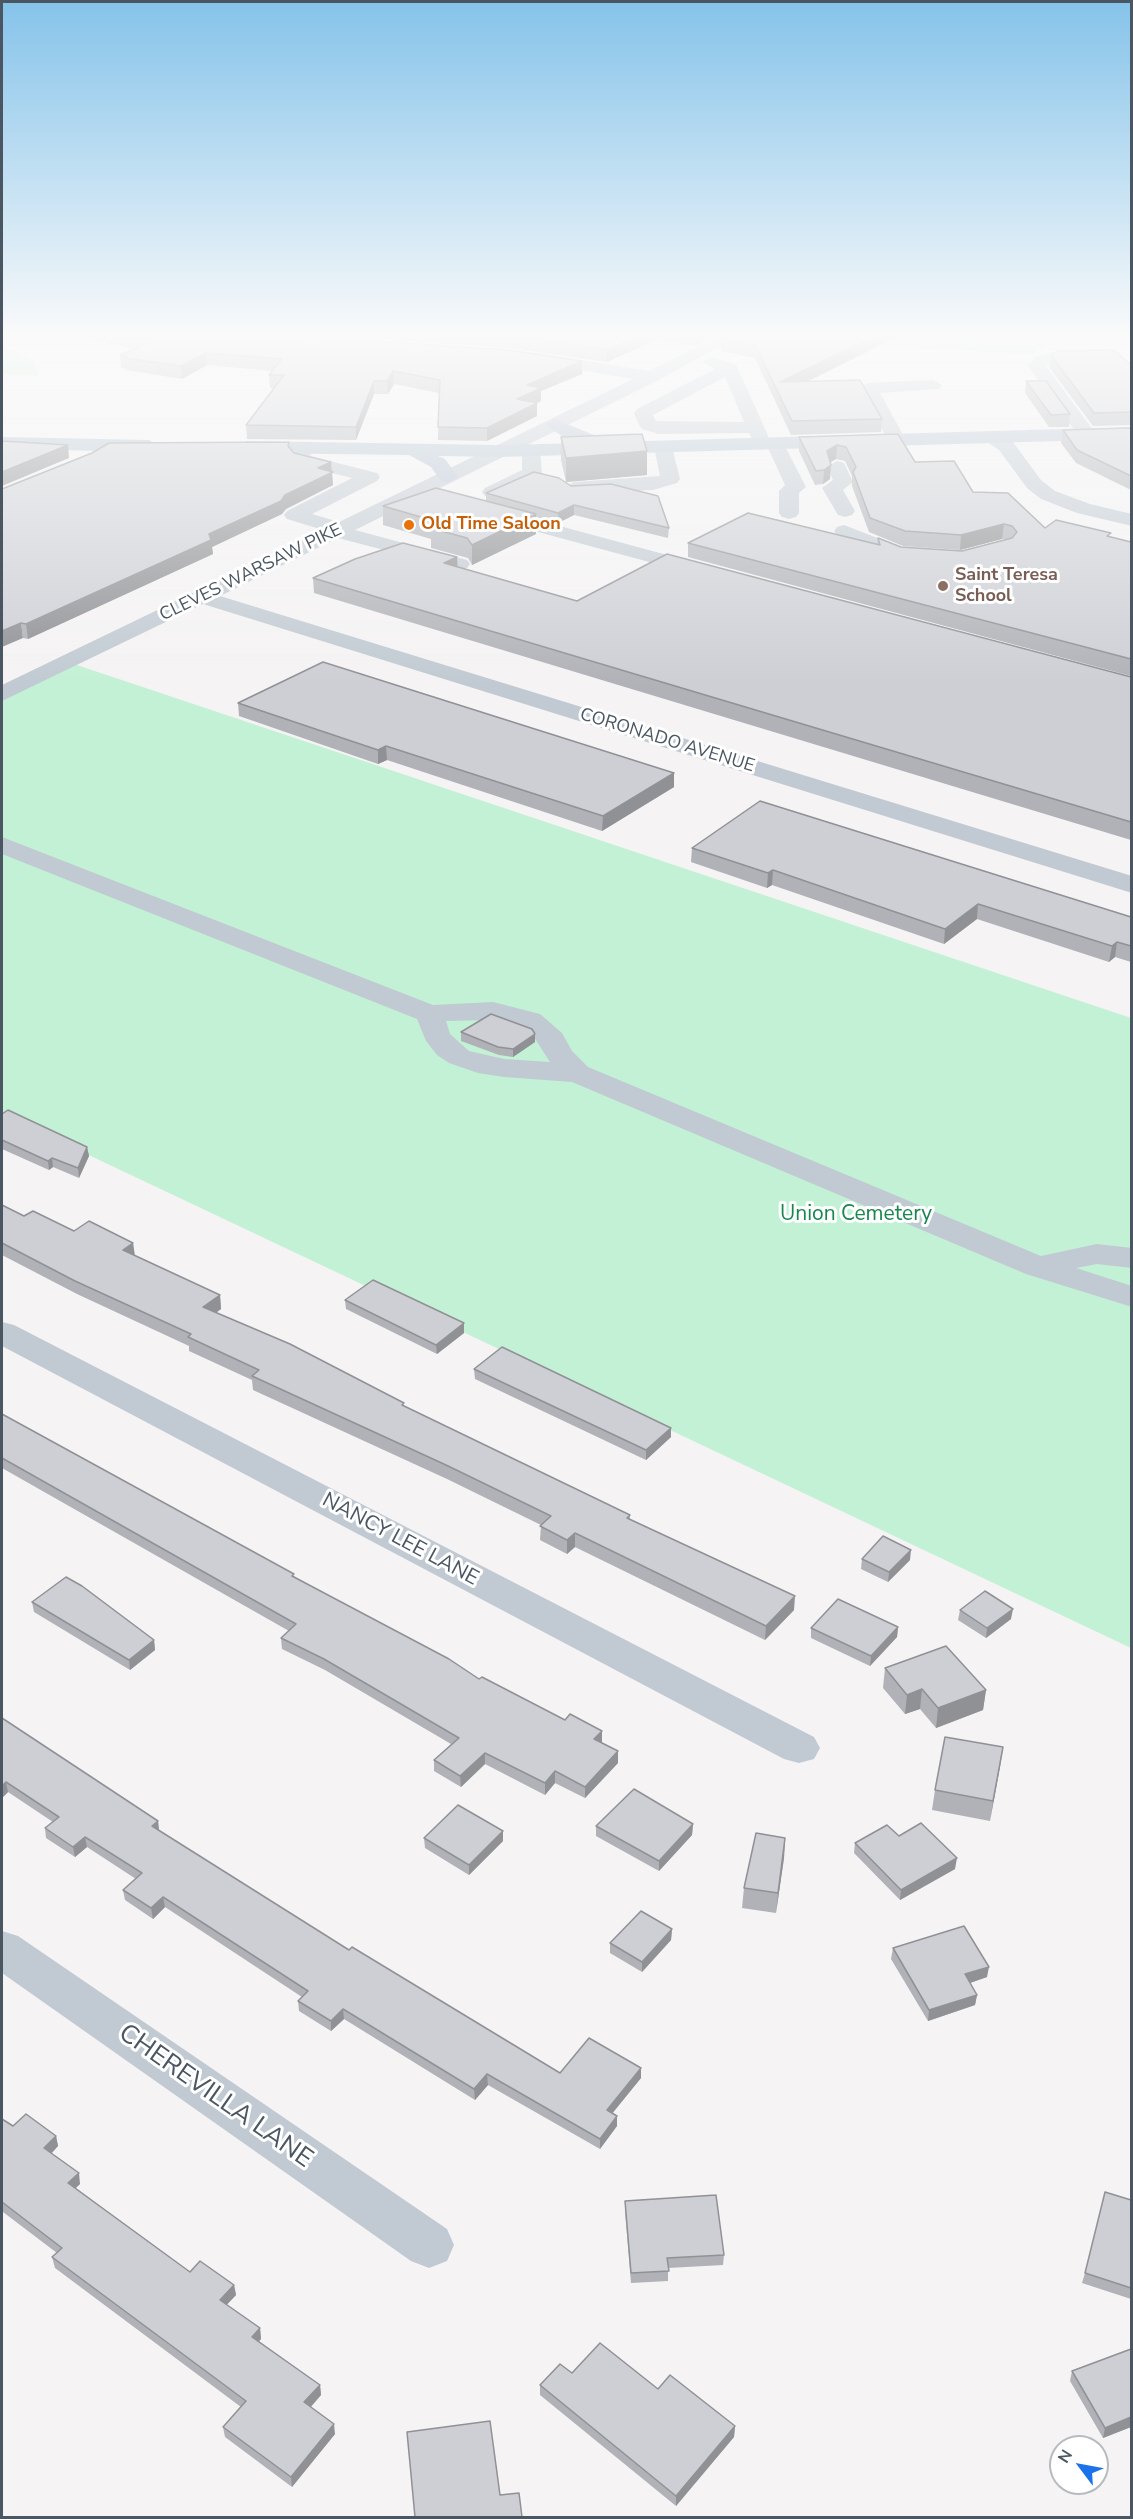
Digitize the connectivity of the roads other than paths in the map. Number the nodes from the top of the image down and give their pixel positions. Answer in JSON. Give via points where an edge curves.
{"nodes":[{"id":1,"x":100,"y":451,"type":"edge"},
{"id":2,"x":304,"y":451,"type":"edge"},
{"id":3,"x":414,"y":451,"type":"edge"},
{"id":4,"x":461,"y":451,"type":"edge"},
{"id":5,"x":500,"y":451,"type":"junction"},
{"id":6,"x":596,"y":451,"type":"edge"},
{"id":7,"x":664,"y":451,"type":"edge"},
{"id":8,"x":773,"y":451,"type":"edge"},
{"id":9,"x":828,"y":451,"type":"edge"},
{"id":10,"x":1009,"y":451,"type":"edge"},
{"id":11,"x":532,"y":458,"type":"junction"},
{"id":12,"x":76,"y":464,"type":"edge"},
{"id":13,"x":448,"y":477,"type":"junction"},
{"id":14,"x":571,"y":488,"type":"edge"},
{"id":15,"x":416,"y":493,"type":"junction"},
{"id":16,"x":472,"y":497,"type":"junction"},
{"id":17,"x":444,"y":501,"type":"edge"},
{"id":18,"x":789,"y":513,"type":"dead end"},
{"id":19,"x":1131,"y":520,"type":"edge"},
{"id":20,"x":340,"y":530,"type":"junction"},
{"id":21,"x":936,"y":556,"type":"edge"},
{"id":22,"x":460,"y":564,"type":"edge"},
{"id":23,"x":722,"y":576,"type":"edge"},
{"id":24,"x":202,"y":597,"type":"junction"},
{"id":25,"x":2,"y":694,"type":"edge"},
{"id":26,"x":2,"y":845,"type":"edge"},
{"id":27,"x":1131,"y":885,"type":"edge"},
{"id":28,"x":430,"y":1014,"type":"junction"},
{"id":29,"x":577,"y":1073,"type":"junction"},
{"id":30,"x":1131,"y":1258,"type":"edge"},
{"id":31,"x":1038,"y":1267,"type":"junction"},
{"id":32,"x":1131,"y":1297,"type":"edge"},
{"id":33,"x":2,"y":1332,"type":"edge"},
{"id":34,"x":799,"y":1748,"type":"dead end"},
{"id":35,"x":2,"y":1949,"type":"edge"},
{"id":36,"x":429,"y":2245,"type":"dead end"}],
"edges":[{"from":1,"to":12,"type":"street"},
{"from":2,"to":20,"type":"street","via":[[302,460],[370,477],[294,515]]},
{"from":3,"to":13,"type":"main road","via":[[438,463]]},
{"from":4,"to":5,"type":"main road"},
{"from":5,"to":11,"type":"main road"},
{"from":5,"to":13,"type":"street","name":"CLEVES WARSAW PIKE"},
{"from":6,"to":11,"type":"main road"},
{"from":7,"to":14,"type":"street","via":[[670,479],[654,484]]},
{"from":8,"to":18,"type":"street","via":[[796,487],[789,491]]},
{"from":9,"to":21,"type":"street","via":[[843,482],[832,488],[845,521],[900,554]]},
{"from":10,"to":19,"type":"street","via":[[1034,484],[1048,495],[1084,509]]},
{"from":11,"to":16,"type":"street","via":[[500,469]]},
{"from":11,"to":16,"type":"street","via":[[532,473]]},
{"from":13,"to":15,"type":"street","name":"CLEVES WARSAW PIKE"},
{"from":13,"to":16,"type":"street"},
{"from":15,"to":17,"type":"street"},
{"from":15,"to":20,"type":"street","name":"CLEVES WARSAW PIKE"},
{"from":16,"to":23,"type":"street"},
{"from":20,"to":22,"type":"street"},
{"from":20,"to":24,"type":"street","name":"CLEVES WARSAW PIKE"},
{"from":24,"to":25,"type":"street","name":"CLEVES WARSAW PIKE"},
{"from":24,"to":27,"type":"street","name":"CORONADO AVENUE"},
{"from":26,"to":28,"type":"street"},
{"from":28,"to":29,"type":"street","via":[[493,1011],[530,1020],[542,1028],[559,1055]]},
{"from":28,"to":29,"type":"street","via":[[436,1035],[459,1057],[504,1068]]},
{"from":29,"to":31,"type":"street"},
{"from":30,"to":31,"type":"street","via":[[1097,1254]]},
{"from":31,"to":32,"type":"street"},
{"from":33,"to":34,"type":"street","name":"NANCY LEE LANE"},
{"from":35,"to":36,"type":"street","name":"CHEREVILLA LANE"}]}
